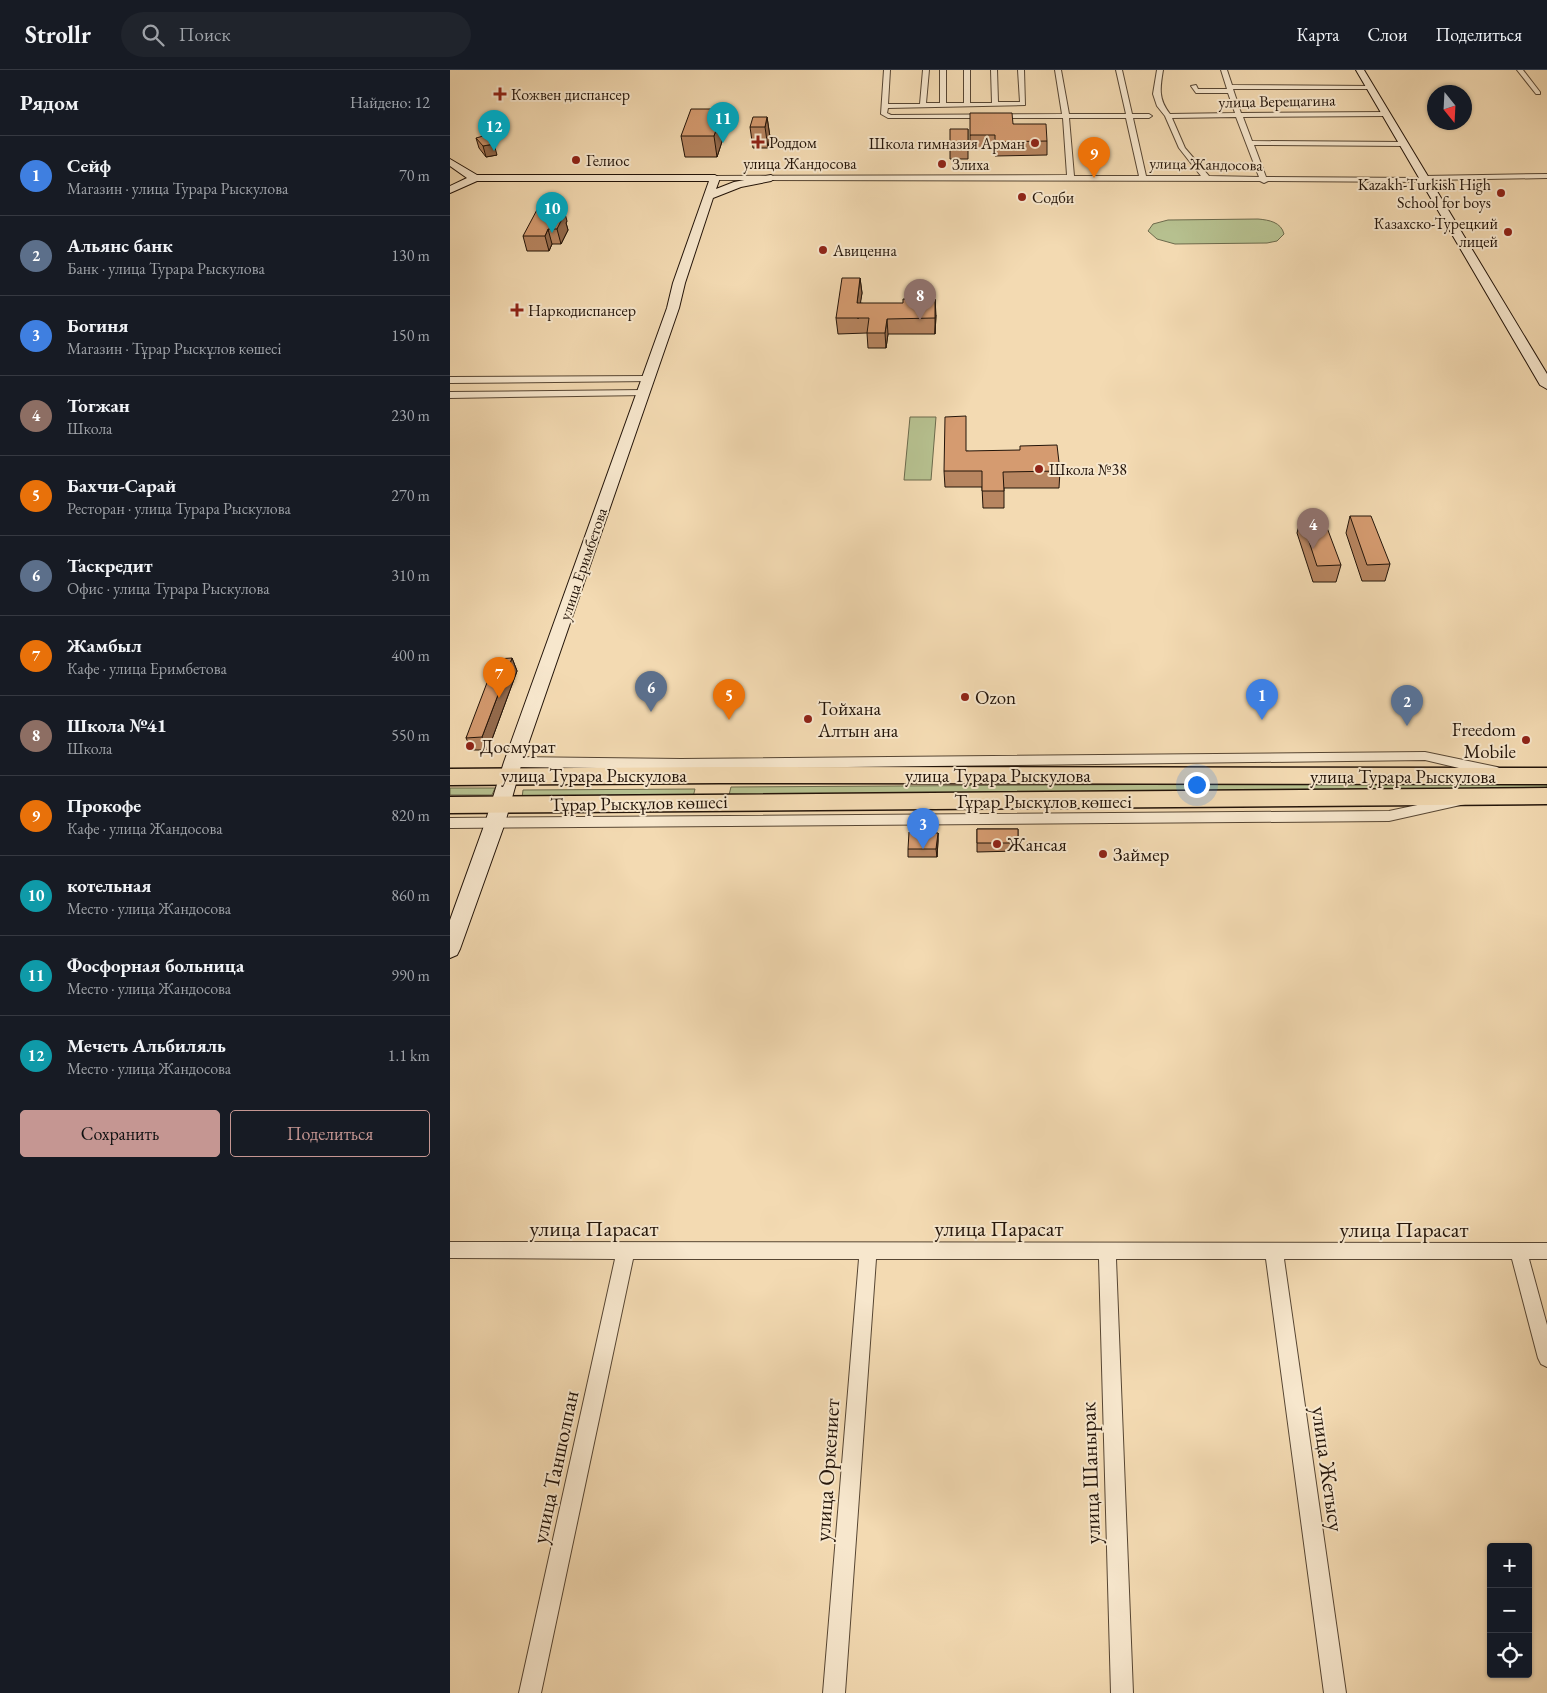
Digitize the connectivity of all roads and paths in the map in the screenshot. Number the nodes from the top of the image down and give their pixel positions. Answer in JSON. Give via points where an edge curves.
{"nodes":[{"id":1,"x":887,"y":70,"type":"edge"},
{"id":2,"x":926,"y":70,"type":"edge"},
{"id":3,"x":943,"y":70,"type":"edge"},
{"id":4,"x":967,"y":70,"type":"edge"},
{"id":5,"x":994,"y":70,"type":"edge"},
{"id":6,"x":1021,"y":70,"type":"edge"},
{"id":7,"x":1058,"y":70,"type":"edge"},
{"id":8,"x":1120,"y":70,"type":"edge"},
{"id":9,"x":1160,"y":70,"type":"edge"},
{"id":10,"x":1224,"y":70,"type":"edge"},
{"id":11,"x":1360,"y":70,"type":"edge"},
{"id":12,"x":1520,"y":70,"type":"edge"},
{"id":13,"x":1194,"y":86,"type":"dead end"},
{"id":14,"x":1371,"y":88,"type":"junction"},
{"id":15,"x":1230,"y":89,"type":"junction"},
{"id":16,"x":1538,"y":89,"type":"dead end"},
{"id":17,"x":923,"y":105,"type":"junction"},
{"id":18,"x":943,"y":105,"type":"junction"},
{"id":19,"x":967,"y":105,"type":"junction"},
{"id":20,"x":996,"y":105,"type":"junction"},
{"id":21,"x":885,"y":106,"type":"junction"},
{"id":22,"x":1386,"y":114,"type":"junction"},
{"id":23,"x":1066,"y":116,"type":"junction"},
{"id":24,"x":1130,"y":116,"type":"junction"},
{"id":25,"x":1149,"y":116,"type":"dead end"},
{"id":26,"x":1168,"y":116,"type":"junction"},
{"id":27,"x":1239,"y":116,"type":"junction"},
{"id":28,"x":1250,"y":143,"type":"junction"},
{"id":29,"x":1404,"y":144,"type":"junction"},
{"id":30,"x":450,"y":162,"type":"edge"},
{"id":31,"x":1547,"y":176,"type":"edge"},
{"id":32,"x":475,"y":178,"type":"junction"},
{"id":33,"x":715,"y":178,"type":"junction"},
{"id":34,"x":771,"y":178,"type":"junction"},
{"id":35,"x":1071,"y":178,"type":"junction"},
{"id":36,"x":1144,"y":178,"type":"junction"},
{"id":37,"x":1207,"y":179,"type":"junction"},
{"id":38,"x":1425,"y":179,"type":"junction"},
{"id":39,"x":1264,"y":181,"type":"junction"},
{"id":40,"x":450,"y":190,"type":"edge"},
{"id":41,"x":710,"y":196,"type":"junction"},
{"id":42,"x":648,"y":379,"type":"junction"},
{"id":43,"x":450,"y":380,"type":"edge"},
{"id":44,"x":1547,"y":385,"type":"edge"},
{"id":45,"x":643,"y":393,"type":"junction"},
{"id":46,"x":450,"y":395,"type":"edge"},
{"id":47,"x":668,"y":764,"type":"junction"},
{"id":48,"x":511,"y":769,"type":"junction"},
{"id":49,"x":719,"y":774,"type":"junction"},
{"id":50,"x":615,"y":775,"type":"junction"},
{"id":51,"x":1517,"y":776,"type":"junction"},
{"id":52,"x":1547,"y":776,"type":"edge"},
{"id":53,"x":450,"y":777,"type":"edge"},
{"id":54,"x":1480,"y":796,"type":"junction"},
{"id":55,"x":1547,"y":796,"type":"edge"},
{"id":56,"x":715,"y":802,"type":"junction"},
{"id":57,"x":450,"y":805,"type":"edge"},
{"id":58,"x":498,"y":814,"type":"junction"},
{"id":59,"x":450,"y":823,"type":"edge"},
{"id":60,"x":450,"y":949,"type":"edge"},
{"id":61,"x":450,"y":1250,"type":"edge"},
{"id":62,"x":626,"y":1250,"type":"junction"},
{"id":63,"x":868,"y":1251,"type":"junction"},
{"id":64,"x":1107,"y":1251,"type":"junction"},
{"id":65,"x":1274,"y":1251,"type":"junction"},
{"id":66,"x":1518,"y":1251,"type":"junction"},
{"id":67,"x":1547,"y":1251,"type":"edge"},
{"id":68,"x":1547,"y":1358,"type":"edge"},
{"id":69,"x":530,"y":1693,"type":"edge"},
{"id":70,"x":834,"y":1693,"type":"edge"},
{"id":71,"x":1122,"y":1693,"type":"edge"},
{"id":72,"x":1335,"y":1693,"type":"edge"}],
"edges":[{"from":1,"to":21,"type":"street"},
{"from":2,"to":17,"type":"street"},
{"from":3,"to":18,"type":"street"},
{"from":4,"to":19,"type":"street"},
{"from":5,"to":20,"type":"street"},
{"from":6,"to":20,"type":"street","via":[[1023,104]]},
{"from":7,"to":23,"type":"street"},
{"from":8,"to":24,"type":"street"},
{"from":9,"to":26,"type":"street","via":[[1156,94],[1162,111]]},
{"from":10,"to":15,"type":"street"},
{"from":11,"to":14,"type":"street"},
{"from":12,"to":16,"type":"street"},
{"from":13,"to":15,"type":"street","via":[[1196,90]]},
{"from":14,"to":15,"type":"street"},
{"from":14,"to":22,"type":"street"},
{"from":15,"to":27,"type":"street"},
{"from":17,"to":18,"type":"street"},
{"from":17,"to":21,"type":"street"},
{"from":18,"to":19,"type":"street"},
{"from":19,"to":20,"type":"street"},
{"from":21,"to":23,"type":"street","via":[[884,114],[894,118]]},
{"from":22,"to":27,"type":"street","name":"улица Верещагина"},
{"from":22,"to":29,"type":"street"},
{"from":23,"to":24,"type":"street"},
{"from":23,"to":35,"type":"street"},
{"from":24,"to":25,"type":"street"},
{"from":24,"to":36,"type":"street"},
{"from":26,"to":27,"type":"street","name":"улица Верещагина"},
{"from":26,"to":37,"type":"street","via":[[1182,148]]},
{"from":27,"to":28,"type":"street"},
{"from":28,"to":29,"type":"street"},
{"from":28,"to":39,"type":"street"},
{"from":29,"to":38,"type":"street"},
{"from":30,"to":32,"type":"street"},
{"from":31,"to":38,"type":"street","name":"улица Жандосова"},
{"from":32,"to":33,"type":"street","name":"улица Жандосова"},
{"from":32,"to":40,"type":"street"},
{"from":33,"to":34,"type":"street","name":"улица Жандосова"},
{"from":33,"to":41,"type":"street","name":"улица Еримбетова"},
{"from":34,"to":35,"type":"street","name":"улица Жандосова"},
{"from":34,"to":41,"type":"street","via":[[738,184]]},
{"from":35,"to":36,"type":"street","name":"улица Жандосова"},
{"from":36,"to":37,"type":"street","name":"улица Жандосова"},
{"from":37,"to":39,"type":"street","name":"улица Жандосова"},
{"from":38,"to":39,"type":"street","name":"улица Жандосова"},
{"from":38,"to":44,"type":"street"},
{"from":41,"to":42,"type":"street","name":"улица Еримбетова"},
{"from":42,"to":43,"type":"street"},
{"from":42,"to":45,"type":"street","name":"улица Еримбетова"},
{"from":45,"to":46,"type":"street"},
{"from":45,"to":48,"type":"street","name":"улица Еримбетова"},
{"from":47,"to":48,"type":"street"},
{"from":47,"to":50,"type":"street"},
{"from":47,"to":51,"type":"street","via":[[1425,756]]},
{"from":48,"to":50,"type":"main road","name":"улица Турара Рыскулова"},
{"from":48,"to":53,"type":"main road","name":"улица Турара Рыскулова"},
{"from":48,"to":58,"type":"street","name":"улица Еримбетова"},
{"from":49,"to":50,"type":"main road","name":"улица Турара Рыскулова"},
{"from":49,"to":51,"type":"main road","name":"улица Турара Рыскулова"},
{"from":49,"to":56,"type":"main road"},
{"from":51,"to":52,"type":"main road","name":"улица Турара Рыскулова"},
{"from":54,"to":55,"type":"main road","name":"Тұрар Рыскұлов көшесі"},
{"from":54,"to":56,"type":"main road","name":"Тұрар Рыскұлов көшесі"},
{"from":54,"to":58,"type":"street","via":[[1389,816]]},
{"from":56,"to":58,"type":"main road","name":"Тұрар Рыскұлов көшесі"},
{"from":57,"to":58,"type":"main road","name":"Тұрар Рыскұлов көшесі"},
{"from":58,"to":59,"type":"street"},
{"from":58,"to":60,"type":"street","name":"улица Еримбетова"},
{"from":61,"to":62,"type":"street","name":"улица Парасат"},
{"from":62,"to":63,"type":"street","name":"улица Парасат"},
{"from":62,"to":69,"type":"street","name":"улица Таншолпан"},
{"from":63,"to":64,"type":"street","name":"улица Парасат"},
{"from":63,"to":70,"type":"street","name":"улица Оркениет"},
{"from":64,"to":65,"type":"street","name":"улица Парасат"},
{"from":64,"to":71,"type":"street","name":"улица Шанырак"},
{"from":65,"to":66,"type":"street","name":"улица Парасат"},
{"from":65,"to":72,"type":"street","name":"улица Жетысу"},
{"from":66,"to":67,"type":"street","name":"улица Парасат"},
{"from":66,"to":68,"type":"street"}]}
